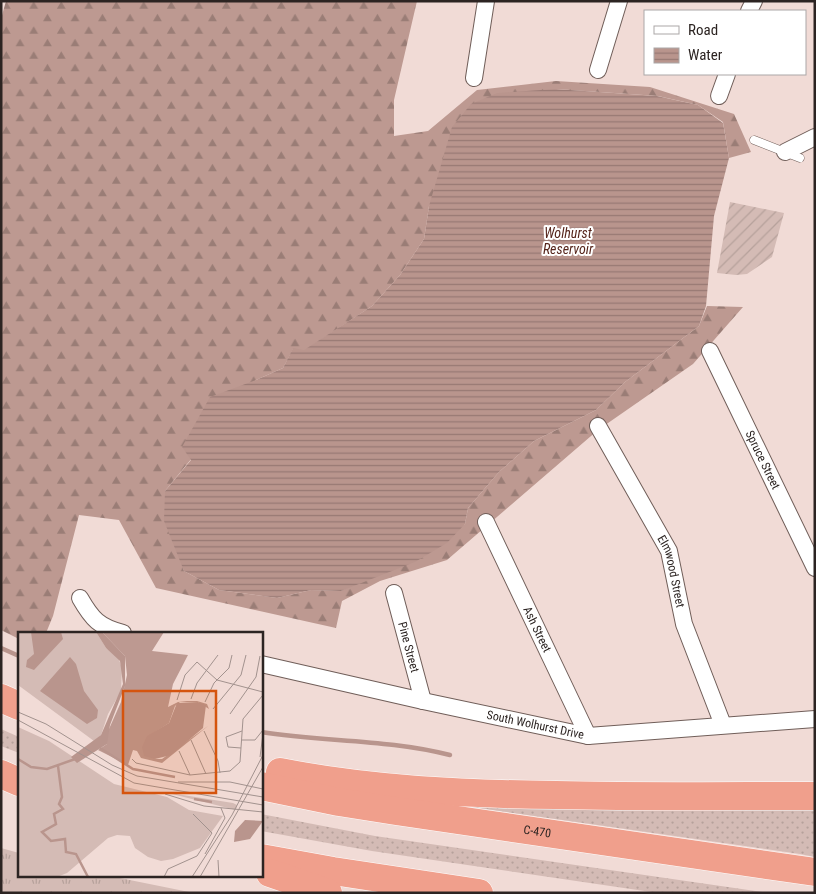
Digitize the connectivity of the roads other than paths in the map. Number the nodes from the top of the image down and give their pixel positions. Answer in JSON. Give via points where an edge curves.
{"nodes":[{"id":1,"x":486,"y":1,"type":"edge"},
{"id":2,"x":619,"y":1,"type":"edge"},
{"id":3,"x":598,"y":70,"type":"dead end"},
{"id":4,"x":727,"y":75,"type":"edge"},
{"id":5,"x":474,"y":78,"type":"dead end"},
{"id":6,"x":720,"y":96,"type":"dead end"},
{"id":7,"x":815,"y":137,"type":"edge"},
{"id":8,"x":754,"y":140,"type":"dead end"},
{"id":9,"x":793,"y":155,"type":"joint"},
{"id":10,"x":710,"y":352,"type":"dead end"},
{"id":11,"x":598,"y":426,"type":"dead end"},
{"id":12,"x":486,"y":522,"type":"dead end"},
{"id":13,"x":815,"y":568,"type":"edge"},
{"id":14,"x":394,"y":593,"type":"dead end"},
{"id":15,"x":80,"y":598,"type":"dead end"},
{"id":16,"x":120,"y":632,"type":"edge"},
{"id":17,"x":262,"y":664,"type":"edge"},
{"id":18,"x":1,"y":683,"type":"edge"},
{"id":19,"x":18,"y":691,"type":"edge"},
{"id":20,"x":1,"y":698,"type":"edge"},
{"id":21,"x":424,"y":701,"type":"junction"},
{"id":22,"x":18,"y":706,"type":"edge"},
{"id":23,"x":815,"y":719,"type":"edge"},
{"id":24,"x":723,"y":726,"type":"junction"},
{"id":25,"x":588,"y":736,"type":"junction"},
{"id":26,"x":262,"y":768,"type":"edge"},
{"id":27,"x":1,"y":774,"type":"edge"},
{"id":28,"x":18,"y":782,"type":"edge"},
{"id":29,"x":262,"y":786,"type":"edge"},
{"id":30,"x":815,"y":796,"type":"edge"},
{"id":31,"x":262,"y":858,"type":"edge"},
{"id":32,"x":262,"y":870,"type":"edge"},
{"id":33,"x":815,"y":872,"type":"edge"},
{"id":34,"x":328,"y":893,"type":"edge"},
{"id":35,"x":479,"y":893,"type":"edge"}],
"edges":[{"from":1,"to":5,"type":"street"},
{"from":2,"to":3,"type":"street"},
{"from":4,"to":6,"type":"street"},
{"from":7,"to":9,"type":"street"},
{"from":8,"to":9,"type":"lane"},
{"from":10,"to":13,"type":"street","name":"Spruce Street"},
{"from":11,"to":24,"type":"street","name":"Elmwood Street","via":[[669,551],[684,624]]},
{"from":12,"to":25,"type":"street","name":"Ash Street"},
{"from":14,"to":21,"type":"street","name":"Pine Street"},
{"from":15,"to":16,"type":"street","via":[[90,616]]},
{"from":17,"to":21,"type":"street","name":"South Wolhurst Drive"},
{"from":18,"to":19,"type":"highway"},
{"from":20,"to":22,"type":"highway"},
{"from":21,"to":25,"type":"street","name":"South Wolhurst Drive"},
{"from":23,"to":24,"type":"street","name":"South Wolhurst Drive"},
{"from":24,"to":25,"type":"street","name":"South Wolhurst Drive"},
{"from":26,"to":30,"type":"highway","via":[[369,786],[472,794]]},
{"from":27,"to":28,"type":"highway"},
{"from":29,"to":33,"type":"highway","name":"C-470","via":[[358,805]]},
{"from":31,"to":35,"type":"highway"},
{"from":32,"to":34,"type":"highway"}]}
